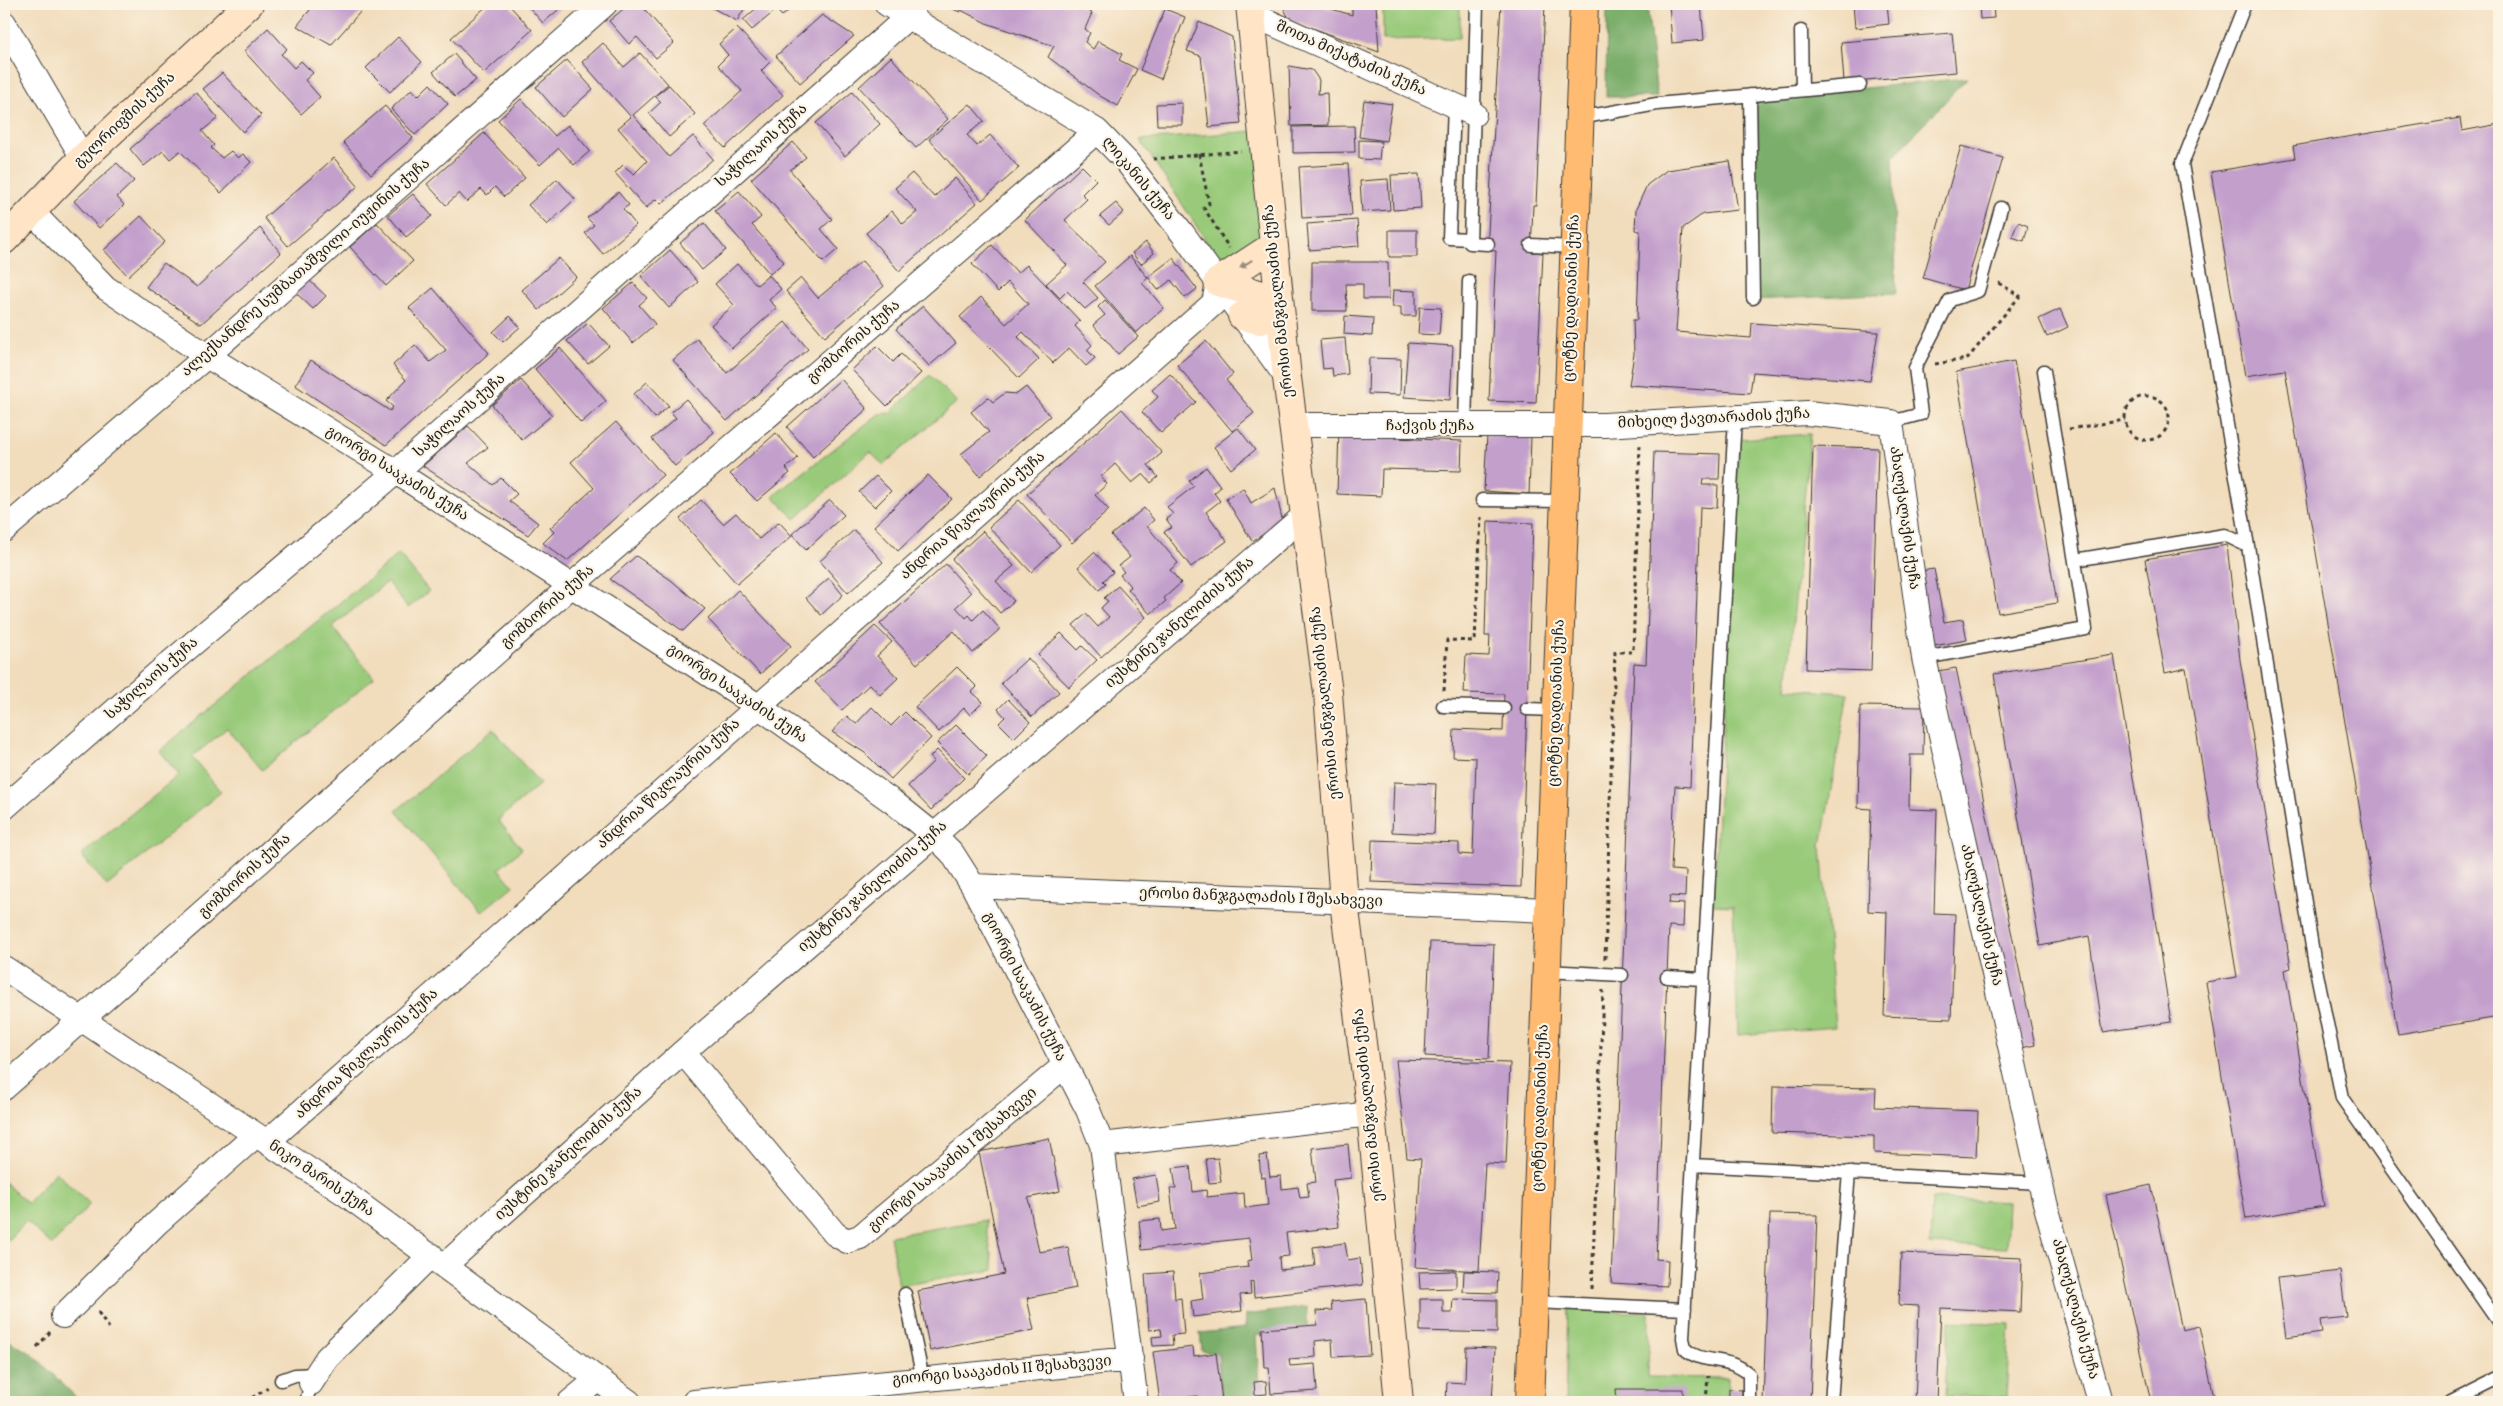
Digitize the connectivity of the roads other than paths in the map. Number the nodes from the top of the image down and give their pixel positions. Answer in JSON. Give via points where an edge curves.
{"nodes":[{"id":1,"x":249,"y":4,"type":"edge"},
{"id":2,"x":605,"y":4,"type":"edge"},
{"id":3,"x":887,"y":4,"type":"edge"},
{"id":4,"x":1477,"y":4,"type":"edge"},
{"id":5,"x":1584,"y":4,"type":"edge"},
{"id":6,"x":2245,"y":4,"type":"edge"},
{"id":7,"x":1243,"y":7,"type":"edge"},
{"id":8,"x":912,"y":10,"type":"edge"},
{"id":9,"x":4,"y":23,"type":"edge"},
{"id":10,"x":1801,"y":31,"type":"dead end"},
{"id":11,"x":1860,"y":85,"type":"dead end"},
{"id":12,"x":1802,"y":90,"type":"junction"},
{"id":13,"x":1750,"y":95,"type":"junction"},
{"id":14,"x":1464,"y":109,"type":"junction"},
{"id":15,"x":1579,"y":118,"type":"junction"},
{"id":16,"x":1097,"y":131,"type":"junction"},
{"id":17,"x":83,"y":158,"type":"junction"},
{"id":18,"x":2001,"y":208,"type":"dead end"},
{"id":19,"x":32,"y":212,"type":"junction"},
{"id":20,"x":1470,"y":239,"type":"junction"},
{"id":21,"x":4,"y":240,"type":"edge"},
{"id":22,"x":1488,"y":244,"type":"dead end"},
{"id":23,"x":1532,"y":245,"type":"dead end"},
{"id":24,"x":1274,"y":246,"type":"junction"},
{"id":25,"x":1574,"y":247,"type":"junction"},
{"id":26,"x":1469,"y":281,"type":"dead end"},
{"id":27,"x":1218,"y":282,"type":"junction"},
{"id":28,"x":1752,"y":298,"type":"dead end"},
{"id":29,"x":1280,"y":307,"type":"junction"},
{"id":30,"x":1242,"y":316,"type":"junction"},
{"id":31,"x":207,"y":356,"type":"junction"},
{"id":32,"x":2044,"y":371,"type":"dead end"},
{"id":33,"x":1287,"y":378,"type":"junction"},
{"id":34,"x":1735,"y":418,"type":"junction"},
{"id":35,"x":1890,"y":422,"type":"junction"},
{"id":36,"x":1293,"y":425,"type":"junction"},
{"id":37,"x":1567,"y":425,"type":"junction"},
{"id":38,"x":1465,"y":426,"type":"junction"},
{"id":39,"x":396,"y":472,"type":"junction"},
{"id":40,"x":1482,"y":500,"type":"road end"},
{"id":41,"x":1564,"y":501,"type":"junction"},
{"id":42,"x":1306,"y":514,"type":"junction"},
{"id":43,"x":4,"y":530,"type":"edge"},
{"id":44,"x":2248,"y":546,"type":"junction"},
{"id":45,"x":2075,"y":560,"type":"junction"},
{"id":46,"x":571,"y":586,"type":"junction"},
{"id":47,"x":1924,"y":658,"type":"junction"},
{"id":48,"x":758,"y":706,"type":"junction"},
{"id":49,"x":1444,"y":706,"type":"road end"},
{"id":50,"x":1504,"y":708,"type":"dead end"},
{"id":51,"x":1527,"y":709,"type":"dead end"},
{"id":52,"x":1556,"y":710,"type":"junction"},
{"id":53,"x":4,"y":808,"type":"edge"},
{"id":54,"x":934,"y":835,"type":"junction"},
{"id":55,"x":973,"y":886,"type":"junction"},
{"id":56,"x":1344,"y":902,"type":"junction"},
{"id":57,"x":1548,"y":910,"type":"junction"},
{"id":58,"x":4,"y":968,"type":"edge"},
{"id":59,"x":1546,"y":971,"type":"junction"},
{"id":60,"x":1622,"y":975,"type":"dead end"},
{"id":61,"x":1667,"y":977,"type":"dead end"},
{"id":62,"x":1702,"y":979,"type":"junction"},
{"id":63,"x":83,"y":1019,"type":"junction"},
{"id":64,"x":683,"y":1052,"type":"junction"},
{"id":65,"x":1064,"y":1066,"type":"junction"},
{"id":66,"x":4,"y":1088,"type":"edge"},
{"id":67,"x":1371,"y":1114,"type":"junction"},
{"id":68,"x":262,"y":1139,"type":"junction"},
{"id":69,"x":1102,"y":1145,"type":"junction"},
{"id":70,"x":1693,"y":1164,"type":"junction"},
{"id":71,"x":1849,"y":1172,"type":"junction"},
{"id":72,"x":2041,"y":1183,"type":"junction"},
{"id":73,"x":438,"y":1260,"type":"junction"},
{"id":74,"x":905,"y":1294,"type":"dead end"},
{"id":75,"x":1534,"y":1302,"type":"junction"},
{"id":76,"x":1685,"y":1309,"type":"junction"},
{"id":77,"x":63,"y":1316,"type":"dead end"},
{"id":78,"x":2499,"y":1323,"type":"edge"},
{"id":79,"x":1131,"y":1359,"type":"junction"},
{"id":80,"x":2499,"y":1378,"type":"edge"},
{"id":81,"x":598,"y":1379,"type":"junction"},
{"id":82,"x":923,"y":1379,"type":"junction"},
{"id":83,"x":281,"y":1380,"type":"road end"},
{"id":84,"x":311,"y":1386,"type":"edge"},
{"id":85,"x":570,"y":1402,"type":"edge"},
{"id":86,"x":629,"y":1402,"type":"edge"},
{"id":87,"x":694,"y":1402,"type":"edge"},
{"id":88,"x":1136,"y":1402,"type":"edge"},
{"id":89,"x":1398,"y":1402,"type":"edge"},
{"id":90,"x":1530,"y":1402,"type":"edge"},
{"id":91,"x":1749,"y":1402,"type":"edge"},
{"id":92,"x":1830,"y":1402,"type":"edge"},
{"id":93,"x":2100,"y":1402,"type":"edge"},
{"id":94,"x":2450,"y":1402,"type":"edge"}],
"edges":[{"from":1,"to":17,"type":"street","name":"გულრიფშის ქუჩა"},
{"from":2,"to":31,"type":"street","name":"ალექსანდრე სუმბათაშვილი-იუჟინის ქუჩა"},
{"from":3,"to":8,"type":"street","name":"ლიკანის ქუჩა"},
{"from":4,"to":14,"type":"lane"},
{"from":5,"to":15,"type":"main road","name":"ცოტნე დადიანის ქუჩა"},
{"from":6,"to":44,"type":"lane","via":[[2182,164]]},
{"from":7,"to":14,"type":"street","name":"შოთა მიქატაძის ქუჩა"},
{"from":7,"to":24,"type":"street","name":"ეროსი მანჯგალაძის ქუჩა","via":[[1264,149]]},
{"from":8,"to":16,"type":"street","name":"ლიკანის ქუჩა"},
{"from":8,"to":39,"type":"street","name":"საჭილაოს ქუჩა"},
{"from":9,"to":17,"type":"street"},
{"from":10,"to":12,"type":"lane"},
{"from":11,"to":12,"type":"lane"},
{"from":12,"to":13,"type":"lane"},
{"from":13,"to":15,"type":"lane","via":[[1656,104]]},
{"from":13,"to":28,"type":"lane"},
{"from":14,"to":20,"type":"lane"},
{"from":14,"to":20,"type":"lane","via":[[1449,238]]},
{"from":15,"to":25,"type":"main road","name":"ცოტნე დადიანის ქუჩა"},
{"from":16,"to":27,"type":"street","name":"ლიკანის ქუჩა","via":[[1127,162]]},
{"from":16,"to":46,"type":"street","name":"გომბორის ქუჩა"},
{"from":17,"to":19,"type":"street","name":"გულრიფშის ქუჩა"},
{"from":18,"to":35,"type":"lane","via":[[1978,291],[1950,300],[1914,368],[1921,414]]},
{"from":19,"to":21,"type":"street","name":"გულრიფშის ქუჩა"},
{"from":19,"to":31,"type":"street","name":"გიორგი სააკაძის ქუჩა","via":[[106,288]]},
{"from":20,"to":22,"type":"lane","via":[[1470,243]]},
{"from":23,"to":25,"type":"lane"},
{"from":24,"to":27,"type":"street","one_way":true},
{"from":24,"to":29,"type":"street","name":"ეროსი მანჯგალაძის ქუჩა"},
{"from":25,"to":37,"type":"main road","name":"ცოტნე დადიანის ქუჩა"},
{"from":26,"to":38,"type":"lane"},
{"from":27,"to":29,"type":"street"},
{"from":27,"to":30,"type":"street","name":"ლიკანის ქუჩა"},
{"from":27,"to":48,"type":"street","name":"ანდრია წიკლაურის ქუჩა","via":[[1214,303]]},
{"from":29,"to":30,"type":"street","via":[[1260,320]]},
{"from":29,"to":33,"type":"street","name":"ეროსი მანჯგალაძის ქუჩა"},
{"from":30,"to":33,"type":"street","name":"ლიკანის ქუჩა"},
{"from":31,"to":39,"type":"street","name":"გიორგი სააკაძის ქუჩა"},
{"from":31,"to":43,"type":"street","name":"ალექსანდრე სუმბათაშვილი-იუჟინის ქუჩა"},
{"from":32,"to":45,"type":"lane"},
{"from":33,"to":36,"type":"street","name":"ეროსი მანჯგალაძის ქუჩა"},
{"from":34,"to":35,"type":"street","name":"მიხეილ ქავთარაძის ქუჩა","via":[[1808,413]]},
{"from":34,"to":37,"type":"street","name":"მიხეილ ქავთარაძის ქუჩა"},
{"from":34,"to":62,"type":"lane"},
{"from":35,"to":47,"type":"street","name":"ახალქალაქის ქუჩა"},
{"from":36,"to":38,"type":"street","name":"ჩაქვის ქუჩა"},
{"from":36,"to":42,"type":"street","name":"ეროსი მანჯგალაძის ქუჩა"},
{"from":37,"to":38,"type":"street","name":"ჩაქვის ქუჩა"},
{"from":37,"to":41,"type":"main road","name":"ცოტნე დადიანის ქუჩა"},
{"from":39,"to":46,"type":"street","name":"გიორგი სააკაძის ქუჩა"},
{"from":39,"to":53,"type":"street","name":"საჭილაოს ქუჩა"},
{"from":40,"to":41,"type":"lane"},
{"from":41,"to":52,"type":"main road","name":"ცოტნე დადიანის ქუჩა"},
{"from":42,"to":54,"type":"street","name":"იუსტინე ჯანელიძის ქუჩა"},
{"from":42,"to":56,"type":"street","name":"ეროსი მანჯგალაძის ქუჩა","via":[[1328,693]]},
{"from":44,"to":45,"type":"lane","via":[[2224,535]]},
{"from":44,"to":78,"type":"lane","via":[[2314,959],[2342,1098]]},
{"from":45,"to":47,"type":"lane","via":[[2086,629]]},
{"from":46,"to":48,"type":"street","name":"გიორგი სააკაძის ქუჩა"},
{"from":46,"to":63,"type":"street","name":"გომბორის ქუჩა"},
{"from":47,"to":72,"type":"street","name":"ახალქალაქის ქუჩა"},
{"from":48,"to":54,"type":"street","name":"გიორგი სააკაძის ქუჩა"},
{"from":48,"to":68,"type":"street","name":"ანდრია წიკლაურის ქუჩა"},
{"from":49,"to":50,"type":"lane"},
{"from":51,"to":52,"type":"lane"},
{"from":52,"to":57,"type":"main road","name":"ცოტნე დადიანის ქუჩა"},
{"from":54,"to":55,"type":"street","name":"გიორგი სააკაძის ქუჩა","via":[[952,854]]},
{"from":54,"to":64,"type":"street","name":"იუსტინე ჯანელიძის ქუჩა"},
{"from":55,"to":56,"type":"street","name":"ეროსი მანჯგალაძის I შესახვევი"},
{"from":55,"to":65,"type":"street","name":"გიორგი სააკაძის ქუჩა"},
{"from":56,"to":57,"type":"street","name":"ეროსი მანჯგალაძის I შესახვევი"},
{"from":56,"to":67,"type":"street","name":"ეროსი მანჯგალაძის ქუჩა"},
{"from":57,"to":59,"type":"main road","name":"ცოტნე დადიანის ქუჩა"},
{"from":58,"to":63,"type":"street","name":"ნიკო მარის ქუჩა"},
{"from":59,"to":60,"type":"lane"},
{"from":59,"to":75,"type":"main road","name":"ცოტნე დადიანის ქუჩა"},
{"from":61,"to":62,"type":"lane"},
{"from":62,"to":70,"type":"lane"},
{"from":63,"to":66,"type":"street","name":"გომბორის ქუჩა"},
{"from":63,"to":68,"type":"street","name":"ნიკო მარის ქუჩა"},
{"from":64,"to":65,"type":"street","name":"გიორგი სააკაძის I შესახვევი","via":[[835,1234],[847,1241],[860,1237]]},
{"from":64,"to":73,"type":"street","name":"იუსტინე ჯანელიძის ქუჩა"},
{"from":65,"to":69,"type":"street","name":"გიორგი სააკაძის ქუჩა","via":[[1088,1110]]},
{"from":67,"to":69,"type":"street"},
{"from":67,"to":89,"type":"street","name":"ეროსი მანჯგალაძის ქუჩა"},
{"from":68,"to":73,"type":"street","name":"ნიკო მარის ქუჩა"},
{"from":68,"to":77,"type":"street","name":"ანდრია წიკლაურის ქუჩა","via":[[157,1223]]},
{"from":69,"to":79,"type":"street","name":"გიორგი სააკაძის ქუჩა"},
{"from":70,"to":71,"type":"lane"},
{"from":70,"to":76,"type":"lane"},
{"from":71,"to":72,"type":"lane"},
{"from":71,"to":92,"type":"lane"},
{"from":72,"to":93,"type":"street","name":"ახალქალაქის ქუჩა"},
{"from":73,"to":81,"type":"street","name":"ნიკო მარის ქუჩა"},
{"from":73,"to":84,"type":"street","name":"იუსტინე ჯანელიძის ქუჩა","via":[[327,1358]]},
{"from":74,"to":82,"type":"lane"},
{"from":75,"to":76,"type":"lane"},
{"from":75,"to":90,"type":"main road","name":"ცოტნე დადიანის ქუჩა"},
{"from":76,"to":91,"type":"lane","via":[[1684,1349],[1691,1355],[1739,1365],[1749,1374]]},
{"from":79,"to":82,"type":"street","name":"გიორგი სააკაძის II შესახვევი"},
{"from":79,"to":88,"type":"street","name":"გიორგი სააკაძის ქუჩა"},
{"from":80,"to":94,"type":"lane"},
{"from":81,"to":85,"type":"street"},
{"from":81,"to":86,"type":"street","name":"ნიკო მარის ქუჩა"},
{"from":82,"to":87,"type":"street","name":"გიორგი სააკაძის II შესახვევი"},
{"from":83,"to":84,"type":"lane","via":[[295,1375]]}]}
